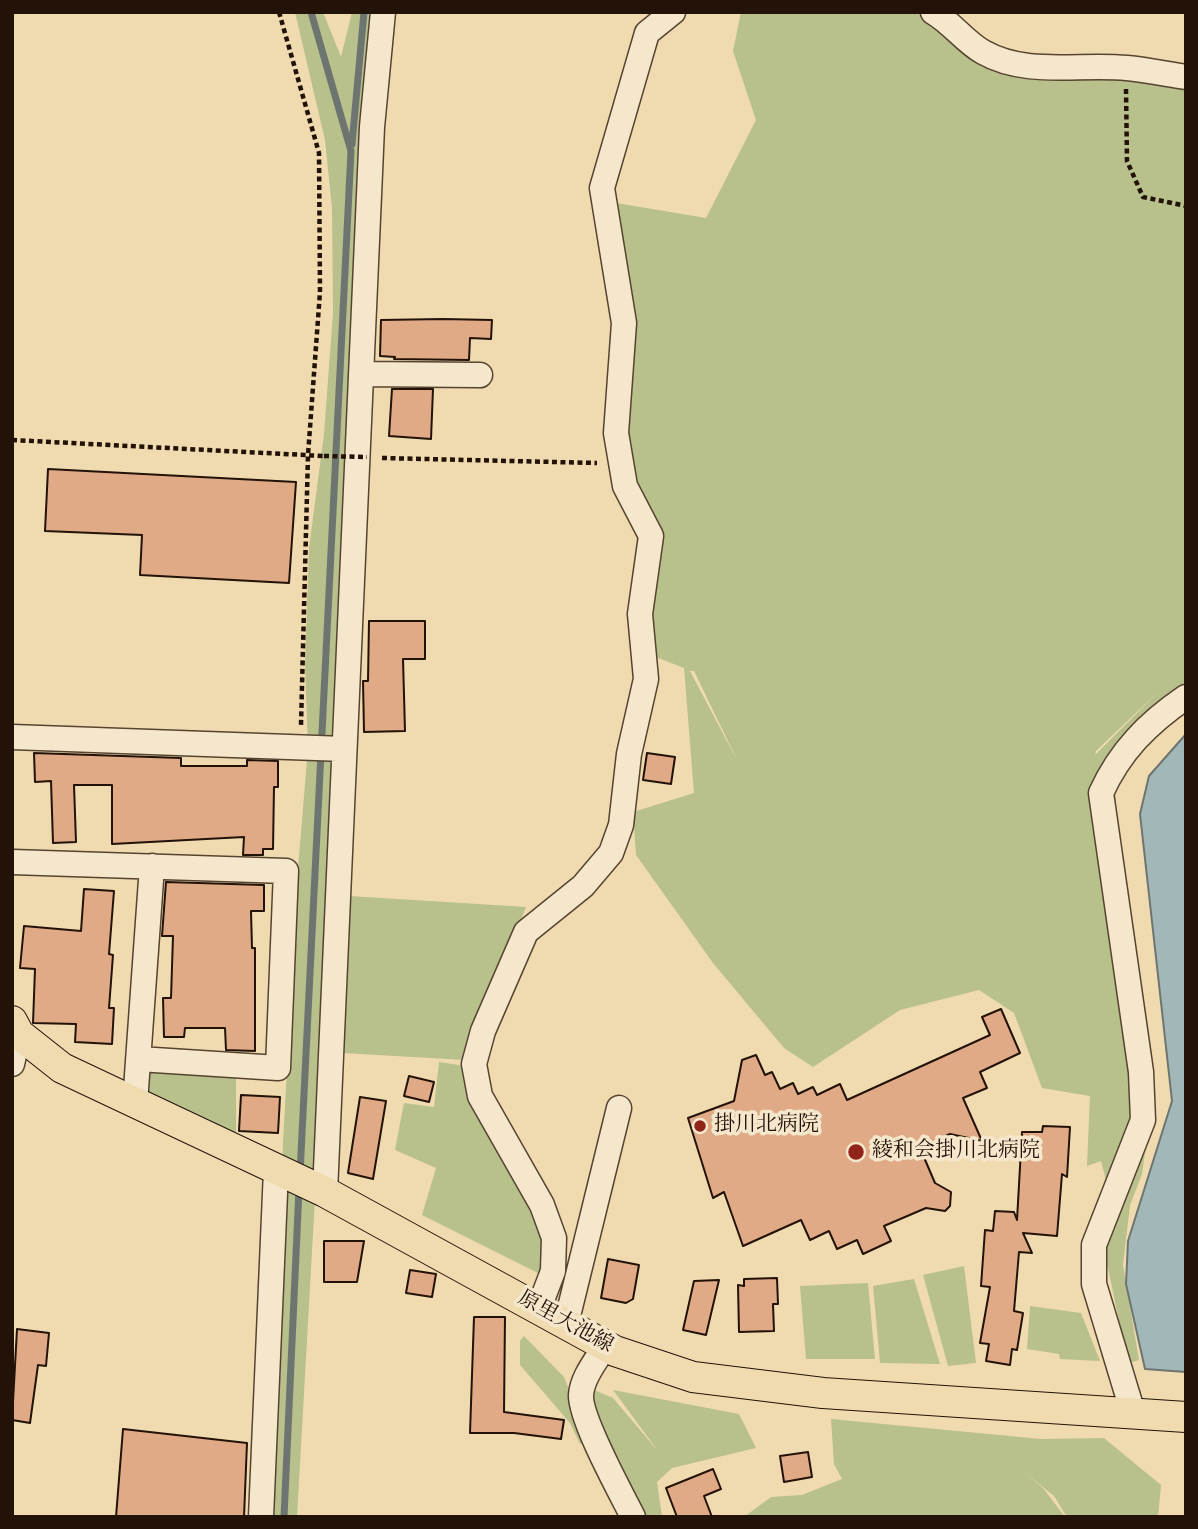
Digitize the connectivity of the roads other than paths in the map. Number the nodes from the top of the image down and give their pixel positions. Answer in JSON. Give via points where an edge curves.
{"nodes":[{"id":1,"x":383,"y":12,"type":"edge"},
{"id":2,"x":673,"y":12,"type":"edge"},
{"id":3,"x":933,"y":12,"type":"edge"},
{"id":4,"x":1186,"y":77,"type":"edge"},
{"id":5,"x":361,"y":374,"type":"junction"},
{"id":6,"x":480,"y":376,"type":"dead end"},
{"id":7,"x":1186,"y":697,"type":"edge"},
{"id":8,"x":12,"y":737,"type":"edge"},
{"id":9,"x":343,"y":749,"type":"junction"},
{"id":10,"x":12,"y":862,"type":"edge"},
{"id":11,"x":152,"y":866,"type":"junction"},
{"id":12,"x":16,"y":1028,"type":"edge"},
{"id":13,"x":139,"y":1059,"type":"junction"},
{"id":14,"x":12,"y":1065,"type":"edge"},
{"id":15,"x":135,"y":1103,"type":"junction"},
{"id":16,"x":619,"y":1108,"type":"dead end"},
{"id":17,"x":281,"y":1172,"type":"junction"},
{"id":18,"x":323,"y":1191,"type":"junction"},
{"id":19,"x":538,"y":1308,"type":"junction"},
{"id":20,"x":566,"y":1324,"type":"junction"},
{"id":21,"x":605,"y":1346,"type":"junction"},
{"id":22,"x":1133,"y":1413,"type":"junction"},
{"id":23,"x":1186,"y":1417,"type":"edge"},
{"id":24,"x":261,"y":1517,"type":"edge"},
{"id":25,"x":633,"y":1517,"type":"edge"}],
"edges":[{"from":1,"to":5,"type":"street","via":[[372,127]]},
{"from":2,"to":19,"type":"street","via":[[647,33],[602,188],[624,319],[616,433],[625,486],[651,536],[640,614],[646,679],[629,754],[621,825],[611,853],[583,886],[526,932],[483,1031],[474,1064],[480,1096],[542,1205],[554,1237],[553,1272]]},
{"from":3,"to":4,"type":"street","via":[[982,52],[1008,62],[1041,67],[1126,67]]},
{"from":5,"to":6,"type":"street"},
{"from":5,"to":9,"type":"street","via":[[362,457]]},
{"from":7,"to":22,"type":"street","via":[[1145,728],[1114,763],[1101,793],[1142,1072],[1143,1120],[1094,1245],[1094,1284]]},
{"from":8,"to":9,"type":"street"},
{"from":9,"to":18,"type":"street"},
{"from":10,"to":11,"type":"street"},
{"from":11,"to":13,"type":"street"},
{"from":11,"to":13,"type":"street","via":[[286,871],[278,1068]]},
{"from":12,"to":14,"type":"street"},
{"from":12,"to":15,"type":"main road","name":"原里大池線","via":[[62,1068]]},
{"from":13,"to":15,"type":"street"},
{"from":15,"to":17,"type":"main road","name":"原里大池線"},
{"from":16,"to":20,"type":"street"},
{"from":17,"to":18,"type":"main road","name":"原里大池線"},
{"from":17,"to":24,"type":"street"},
{"from":18,"to":19,"type":"main road","name":"原里大池線"},
{"from":19,"to":20,"type":"main road","name":"原里大池線"},
{"from":20,"to":21,"type":"main road","name":"原里大池線"},
{"from":21,"to":22,"type":"main road","name":"原里大池線","via":[[693,1377],[824,1393]]},
{"from":21,"to":25,"type":"street","via":[[580,1398],[603,1459]]},
{"from":22,"to":23,"type":"main road","name":"原里大池線"}]}
